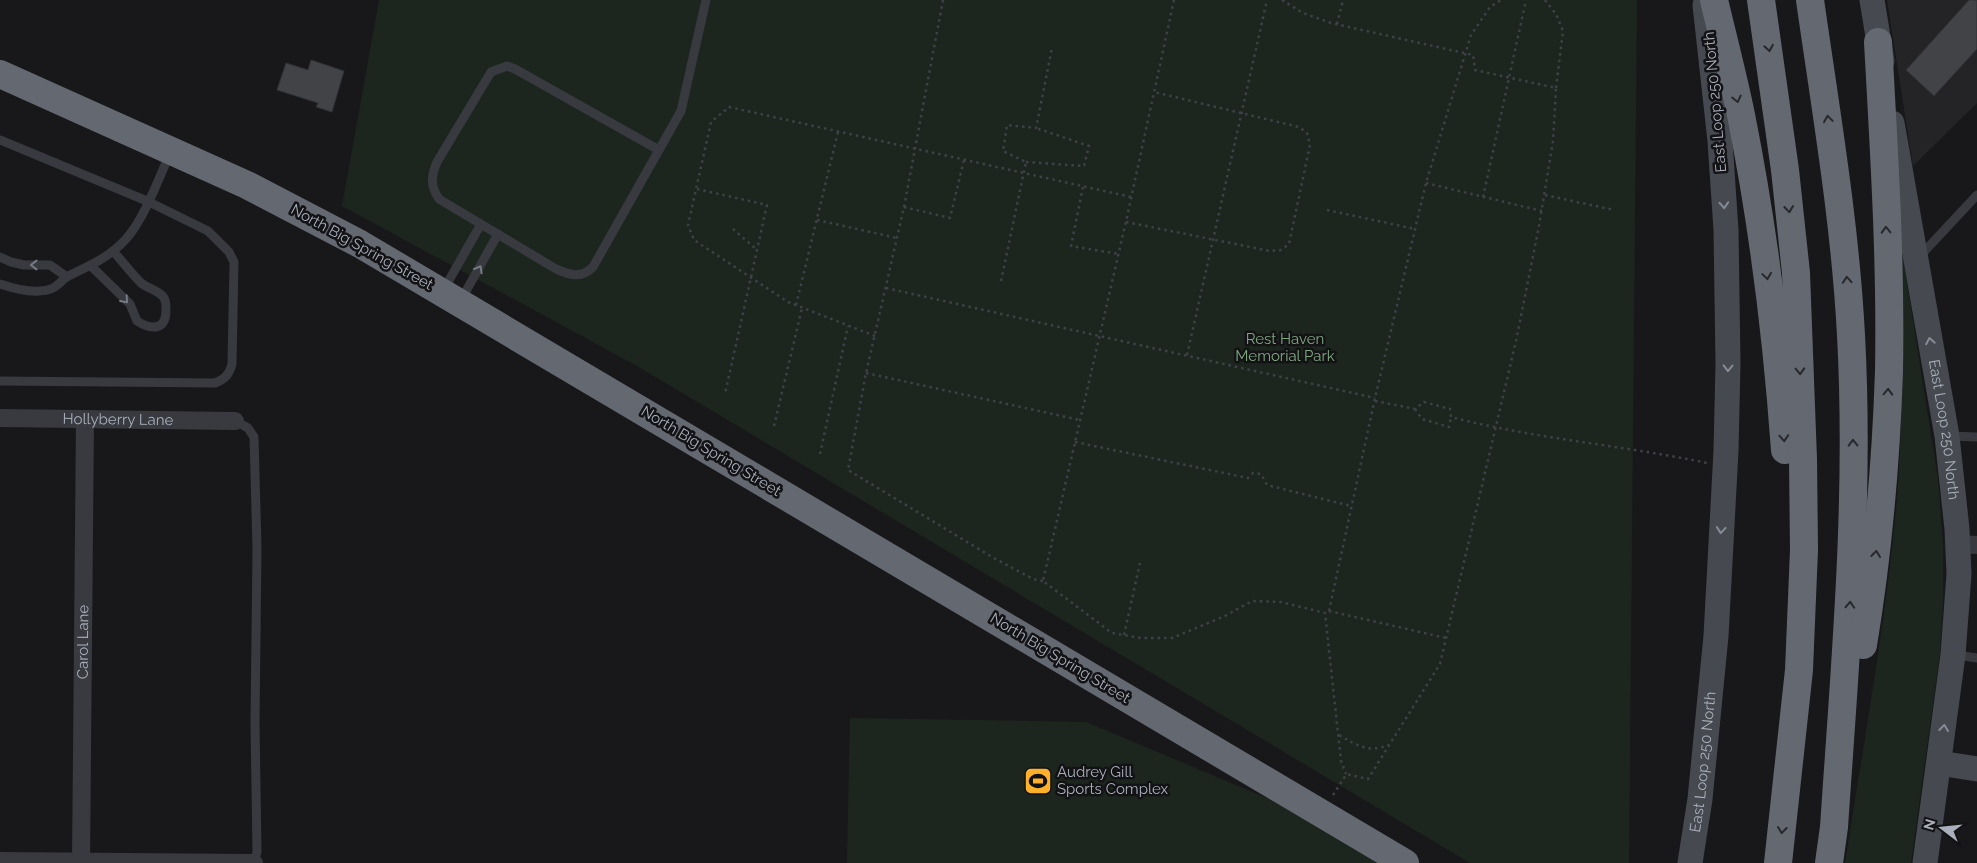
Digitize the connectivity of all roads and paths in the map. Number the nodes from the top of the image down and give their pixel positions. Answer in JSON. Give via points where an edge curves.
{"nodes":[{"id":1,"x":706,"y":0,"type":"edge"},
{"id":2,"x":944,"y":0,"type":"edge"},
{"id":3,"x":1174,"y":0,"type":"edge"},
{"id":4,"x":1267,"y":0,"type":"edge"},
{"id":5,"x":1282,"y":0,"type":"edge"},
{"id":6,"x":1343,"y":0,"type":"edge"},
{"id":7,"x":1501,"y":0,"type":"edge"},
{"id":8,"x":1526,"y":0,"type":"edge"},
{"id":9,"x":1545,"y":0,"type":"edge"},
{"id":10,"x":1704,"y":0,"type":"edge"},
{"id":11,"x":1714,"y":0,"type":"edge"},
{"id":12,"x":1761,"y":0,"type":"edge"},
{"id":13,"x":1810,"y":0,"type":"edge"},
{"id":14,"x":1872,"y":0,"type":"edge"},
{"id":15,"x":1336,"y":24,"type":"junction"},
{"id":16,"x":1878,"y":42,"type":"junction"},
{"id":17,"x":1052,"y":48,"type":"dead end"},
{"id":18,"x":1466,"y":53,"type":"junction"},
{"id":19,"x":0,"y":74,"type":"edge"},
{"id":20,"x":1510,"y":78,"type":"junction"},
{"id":21,"x":1556,"y":88,"type":"junction"},
{"id":22,"x":1154,"y":92,"type":"junction"},
{"id":23,"x":1242,"y":113,"type":"junction"},
{"id":24,"x":1036,"y":128,"type":"junction"},
{"id":25,"x":838,"y":132,"type":"junction"},
{"id":26,"x":0,"y":140,"type":"edge"},
{"id":27,"x":172,"y":150,"type":"junction"},
{"id":28,"x":659,"y":150,"type":"junction"},
{"id":29,"x":916,"y":150,"type":"junction"},
{"id":30,"x":964,"y":160,"type":"junction"},
{"id":31,"x":1026,"y":162,"type":"junction"},
{"id":32,"x":1024,"y":174,"type":"junction"},
{"id":33,"x":1426,"y":183,"type":"junction"},
{"id":34,"x":1083,"y":187,"type":"junction"},
{"id":35,"x":696,"y":189,"type":"junction"},
{"id":36,"x":1545,"y":195,"type":"junction"},
{"id":37,"x":1977,"y":195,"type":"edge"},
{"id":38,"x":1131,"y":197,"type":"junction"},
{"id":39,"x":1483,"y":197,"type":"junction"},
{"id":40,"x":148,"y":201,"type":"junction"},
{"id":41,"x":904,"y":207,"type":"junction"},
{"id":42,"x":1327,"y":210,"type":"dead end"},
{"id":43,"x":1614,"y":210,"type":"dead end"},
{"id":44,"x":1542,"y":211,"type":"junction"},
{"id":45,"x":817,"y":220,"type":"junction"},
{"id":46,"x":1126,"y":222,"type":"junction"},
{"id":47,"x":481,"y":224,"type":"junction"},
{"id":48,"x":733,"y":229,"type":"dead end"},
{"id":49,"x":1415,"y":229,"type":"junction"},
{"id":50,"x":498,"y":234,"type":"junction"},
{"id":51,"x":897,"y":238,"type":"junction"},
{"id":52,"x":1213,"y":239,"type":"junction"},
{"id":53,"x":756,"y":249,"type":"junction"},
{"id":54,"x":113,"y":251,"type":"junction"},
{"id":55,"x":1118,"y":254,"type":"junction"},
{"id":56,"x":0,"y":256,"type":"edge"},
{"id":57,"x":1916,"y":260,"type":"junction"},
{"id":58,"x":91,"y":266,"type":"junction"},
{"id":59,"x":67,"y":277,"type":"junction"},
{"id":60,"x":750,"y":277,"type":"junction"},
{"id":61,"x":1001,"y":280,"type":"dead end"},
{"id":62,"x":0,"y":284,"type":"edge"},
{"id":63,"x":886,"y":288,"type":"junction"},
{"id":64,"x":451,"y":297,"type":"junction"},
{"id":65,"x":796,"y":305,"type":"junction"},
{"id":66,"x":802,"y":308,"type":"junction"},
{"id":67,"x":848,"y":326,"type":"junction"},
{"id":68,"x":875,"y":336,"type":"junction"},
{"id":69,"x":1100,"y":336,"type":"junction"},
{"id":70,"x":1187,"y":355,"type":"junction"},
{"id":71,"x":866,"y":374,"type":"junction"},
{"id":72,"x":0,"y":381,"type":"edge"},
{"id":73,"x":725,"y":394,"type":"dead end"},
{"id":74,"x":1375,"y":399,"type":"junction"},
{"id":75,"x":1414,"y":409,"type":"junction"},
{"id":76,"x":0,"y":418,"type":"edge"},
{"id":77,"x":1451,"y":418,"type":"junction"},
{"id":78,"x":85,"y":420,"type":"junction"},
{"id":79,"x":1080,"y":420,"type":"junction"},
{"id":80,"x":235,"y":421,"type":"joint"},
{"id":81,"x":774,"y":426,"type":"dead end"},
{"id":82,"x":1496,"y":429,"type":"junction"},
{"id":83,"x":1947,"y":436,"type":"junction"},
{"id":84,"x":1977,"y":437,"type":"edge"},
{"id":85,"x":1075,"y":442,"type":"junction"},
{"id":86,"x":820,"y":454,"type":"dead end"},
{"id":87,"x":1725,"y":467,"type":"junction"},
{"id":88,"x":1352,"y":506,"type":"junction"},
{"id":89,"x":1967,"y":544,"type":"edge"},
{"id":90,"x":1140,"y":563,"type":"dead end"},
{"id":91,"x":1043,"y":581,"type":"junction"},
{"id":92,"x":1329,"y":611,"type":"junction"},
{"id":93,"x":1325,"y":613,"type":"junction"},
{"id":94,"x":1124,"y":635,"type":"junction"},
{"id":95,"x":1446,"y":638,"type":"junction"},
{"id":96,"x":1953,"y":655,"type":"junction"},
{"id":97,"x":1977,"y":658,"type":"edge"},
{"id":98,"x":1339,"y":735,"type":"junction"},
{"id":99,"x":1390,"y":744,"type":"junction"},
{"id":100,"x":1939,"y":763,"type":"junction"},
{"id":101,"x":1977,"y":769,"type":"edge"},
{"id":102,"x":1346,"y":774,"type":"junction"},
{"id":103,"x":1787,"y":788,"type":"junction"},
{"id":104,"x":1321,"y":813,"type":"junction"},
{"id":105,"x":1834,"y":827,"type":"junction"},
{"id":106,"x":0,"y":861,"type":"edge"},
{"id":107,"x":81,"y":862,"type":"edge"},
{"id":108,"x":254,"y":863,"type":"edge"},
{"id":109,"x":1405,"y":863,"type":"edge"},
{"id":110,"x":1690,"y":863,"type":"edge"},
{"id":111,"x":1778,"y":863,"type":"edge"},
{"id":112,"x":1829,"y":863,"type":"edge"},
{"id":113,"x":1925,"y":863,"type":"edge"}],
"edges":[{"from":1,"to":28,"type":"lane","via":[[681,111]]},
{"from":2,"to":29,"type":"path"},
{"from":3,"to":22,"type":"path"},
{"from":4,"to":23,"type":"path"},
{"from":5,"to":15,"type":"path","via":[[1303,13]]},
{"from":6,"to":15,"type":"path"},
{"from":7,"to":18,"type":"path","via":[[1490,6],[1471,35]]},
{"from":8,"to":20,"type":"path"},
{"from":9,"to":21,"type":"path","via":[[1563,31]]},
{"from":10,"to":87,"type":"main road","name":"East Loop 250 North","one_way":true,"via":[[1720,141],[1726,230],[1728,363]]},
{"from":11,"to":103,"type":"highway","one_way":true,"via":[[1753,180],[1778,361],[1789,546],[1789,629],[1784,694]]},
{"from":12,"to":103,"type":"highway","one_way":true,"via":[[1796,273],[1800,372],[1804,550],[1799,670]]},
{"from":105,"to":13,"type":"highway","one_way":true,"via":[[1852,553],[1851,337],[1843,229]]},
{"from":14,"to":16,"type":"main road","name":"East Loop 250 North"},
{"from":15,"to":18,"type":"path"},
{"from":16,"to":57,"type":"main road","name":"East Loop 250 North"},
{"from":105,"to":16,"type":"highway","one_way":true,"via":[[1872,589],[1886,437],[1888,299]]},
{"from":17,"to":24,"type":"path"},
{"from":18,"to":20,"type":"path","via":[[1473,55],[1475,70]]},
{"from":18,"to":33,"type":"path"},
{"from":19,"to":27,"type":"highway","name":"North Big Spring Street"},
{"from":20,"to":21,"type":"path"},
{"from":20,"to":39,"type":"path"},
{"from":21,"to":36,"type":"path"},
{"from":22,"to":23,"type":"path"},
{"from":22,"to":38,"type":"path"},
{"from":23,"to":52,"type":"path"},
{"from":23,"to":52,"type":"path","via":[[1299,127],[1307,133],[1310,145],[1289,244],[1280,250],[1270,250]]},
{"from":24,"to":31,"type":"path","via":[[1007,125],[1003,151]]},
{"from":24,"to":31,"type":"path","via":[[1089,146],[1084,166]]},
{"from":25,"to":29,"type":"path"},
{"from":25,"to":35,"type":"path","via":[[729,107],[711,122]]},
{"from":25,"to":45,"type":"path"},
{"from":26,"to":40,"type":"lane"},
{"from":27,"to":40,"type":"lane"},
{"from":27,"to":64,"type":"highway","name":"North Big Spring Street","via":[[360,244]]},
{"from":28,"to":47,"type":"lane","via":[[515,69],[500,68],[491,72],[436,162],[431,176],[439,199]]},
{"from":28,"to":50,"type":"lane","via":[[587,273],[570,276]]},
{"from":29,"to":30,"type":"path"},
{"from":29,"to":41,"type":"path"},
{"from":30,"to":32,"type":"path"},
{"from":30,"to":41,"type":"path","via":[[950,218]]},
{"from":31,"to":32,"type":"path"},
{"from":32,"to":34,"type":"path"},
{"from":32,"to":61,"type":"path"},
{"from":33,"to":39,"type":"path"},
{"from":33,"to":49,"type":"path"},
{"from":34,"to":38,"type":"path"},
{"from":34,"to":55,"type":"path","via":[[1072,246]]},
{"from":35,"to":53,"type":"path","via":[[767,205]]},
{"from":35,"to":60,"type":"path","via":[[688,225],[694,240]]},
{"from":36,"to":43,"type":"path"},
{"from":36,"to":44,"type":"path"},
{"from":37,"to":57,"type":"lane"},
{"from":38,"to":46,"type":"path"},
{"from":39,"to":44,"type":"path"},
{"from":40,"to":54,"type":"lane","via":[[127,238]]},
{"from":40,"to":72,"type":"lane","via":[[208,231],[229,252],[234,262],[232,355],[227,377],[215,382]]},
{"from":41,"to":51,"type":"path"},
{"from":42,"to":49,"type":"path"},
{"from":44,"to":82,"type":"path"},
{"from":45,"to":51,"type":"path"},
{"from":45,"to":65,"type":"path"},
{"from":46,"to":52,"type":"path"},
{"from":46,"to":55,"type":"path"},
{"from":47,"to":50,"type":"lane"},
{"from":47,"to":64,"type":"lane"},
{"from":48,"to":53,"type":"path"},
{"from":49,"to":74,"type":"path"},
{"from":64,"to":50,"type":"lane","one_way":true},
{"from":51,"to":63,"type":"path"},
{"from":52,"to":70,"type":"path"},
{"from":53,"to":60,"type":"path"},
{"from":54,"to":58,"type":"lane"},
{"from":58,"to":54,"type":"lane","one_way":true,"via":[[130,304],[137,321],[152,328],[158,327],[166,316],[164,299],[143,285]]},
{"from":55,"to":69,"type":"path"},
{"from":59,"to":56,"type":"lane","one_way":true,"via":[[50,266],[24,265]]},
{"from":83,"to":57,"type":"main road","name":"East Loop 250 North","one_way":true},
{"from":58,"to":59,"type":"lane"},
{"from":59,"to":62,"type":"lane","via":[[52,288],[38,291]]},
{"from":60,"to":65,"type":"path"},
{"from":60,"to":73,"type":"path"},
{"from":63,"to":68,"type":"path"},
{"from":63,"to":69,"type":"path"},
{"from":64,"to":104,"type":"highway","name":"North Big Spring Street"},
{"from":65,"to":66,"type":"path"},
{"from":66,"to":67,"type":"path"},
{"from":66,"to":81,"type":"path"},
{"from":67,"to":68,"type":"path"},
{"from":67,"to":86,"type":"path"},
{"from":68,"to":71,"type":"path"},
{"from":69,"to":70,"type":"path"},
{"from":69,"to":79,"type":"path"},
{"from":70,"to":74,"type":"path"},
{"from":71,"to":79,"type":"path"},
{"from":71,"to":91,"type":"path","via":[[848,470],[992,556],[1033,579]]},
{"from":74,"to":75,"type":"path"},
{"from":74,"to":88,"type":"path"},
{"from":75,"to":77,"type":"path","via":[[1424,402],[1450,409]]},
{"from":75,"to":77,"type":"path","via":[[1422,419],[1448,427]]},
{"from":76,"to":78,"type":"street","name":"Hollyberry Lane"},
{"from":77,"to":82,"type":"path"},
{"from":78,"to":80,"type":"street","name":"Hollyberry Lane"},
{"from":78,"to":107,"type":"street","name":"Carol Lane"},
{"from":79,"to":85,"type":"path"},
{"from":80,"to":108,"type":"lane","via":[[248,428],[254,437],[258,548],[254,723],[257,852]]},
{"from":82,"to":87,"type":"path","via":[[1655,452]]},
{"from":82,"to":95,"type":"path"},
{"from":83,"to":84,"type":"lane"},
{"from":83,"to":89,"type":"main road","name":"East Loop 250 North","via":[[1955,501]]},
{"from":85,"to":88,"type":"path","via":[[1248,478],[1253,473],[1261,474],[1267,484]]},
{"from":85,"to":91,"type":"path"},
{"from":87,"to":110,"type":"main road","name":"East Loop 250 North","one_way":true,"via":[[1712,690]]},
{"from":88,"to":92,"type":"path"},
{"from":89,"to":96,"type":"main road","name":"East Loop 250 North","via":[[1959,574]]},
{"from":90,"to":94,"type":"path"},
{"from":91,"to":94,"type":"path","via":[[1112,633]]},
{"from":92,"to":93,"type":"path"},
{"from":92,"to":95,"type":"path"},
{"from":93,"to":94,"type":"path","via":[[1281,602],[1252,601],[1172,638]]},
{"from":93,"to":98,"type":"path"},
{"from":95,"to":99,"type":"path","via":[[1440,664]]},
{"from":96,"to":97,"type":"lane"},
{"from":100,"to":96,"type":"main road","name":"East Loop 250 North","one_way":true},
{"from":98,"to":99,"type":"path","via":[[1372,750]]},
{"from":98,"to":102,"type":"path","via":[[1341,761]]},
{"from":99,"to":102,"type":"path","via":[[1368,779]]},
{"from":100,"to":101,"type":"main road"},
{"from":100,"to":113,"type":"main road","name":"East Loop 250 North"},
{"from":102,"to":104,"type":"path"},
{"from":103,"to":111,"type":"highway","one_way":true},
{"from":104,"to":109,"type":"highway","name":"North Big Spring Street"},
{"from":105,"to":112,"type":"highway"},
{"from":106,"to":107,"type":"street"},
{"from":107,"to":108,"type":"street"}]}
